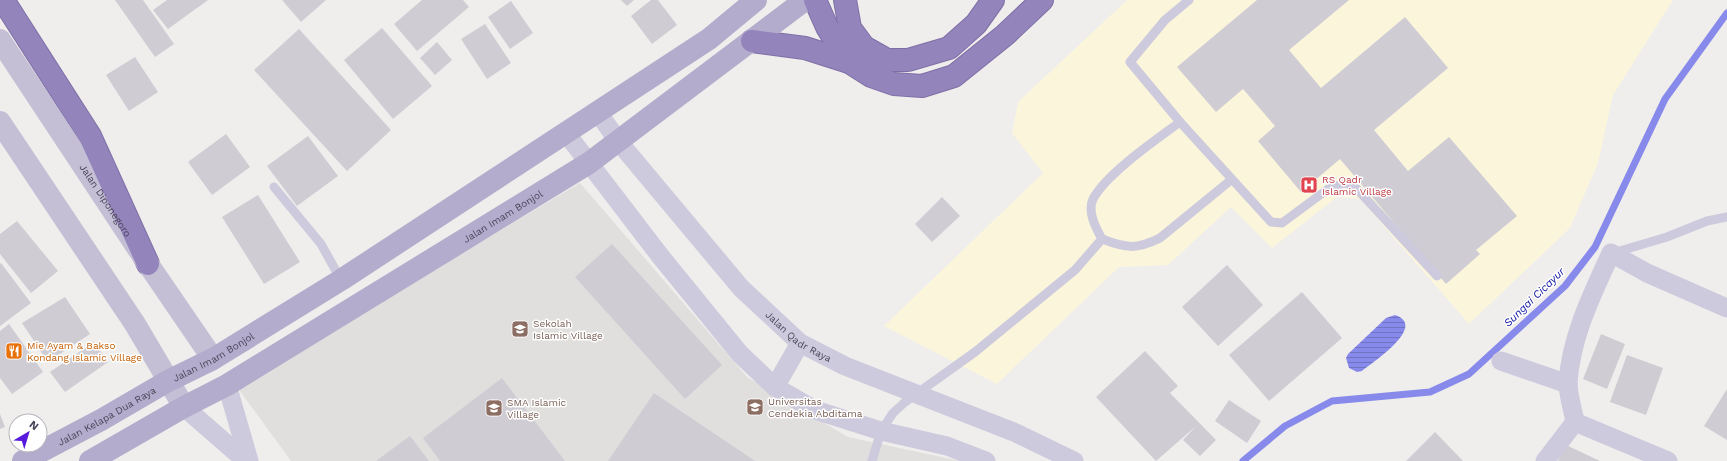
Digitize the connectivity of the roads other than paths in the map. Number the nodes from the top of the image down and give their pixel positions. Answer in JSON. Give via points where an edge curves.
{"nodes":[{"id":1,"x":3,"y":0,"type":"edge"},
{"id":2,"x":756,"y":0,"type":"edge"},
{"id":3,"x":805,"y":0,"type":"edge"},
{"id":4,"x":815,"y":0,"type":"edge"},
{"id":5,"x":846,"y":0,"type":"edge"},
{"id":6,"x":993,"y":0,"type":"edge"},
{"id":7,"x":1042,"y":0,"type":"edge"},
{"id":8,"x":1189,"y":0,"type":"edge"},
{"id":9,"x":0,"y":40,"type":"edge"},
{"id":10,"x":752,"y":41,"type":"junction"},
{"id":11,"x":849,"y":62,"type":"junction"},
{"id":12,"x":597,"y":111,"type":"junction"},
{"id":13,"x":0,"y":122,"type":"edge"},
{"id":14,"x":1180,"y":122,"type":"junction"},
{"id":15,"x":566,"y":133,"type":"junction"},
{"id":16,"x":618,"y":141,"type":"junction"},
{"id":17,"x":589,"y":163,"type":"junction"},
{"id":18,"x":1231,"y":180,"type":"junction"},
{"id":19,"x":274,"y":187,"type":"dead end"},
{"id":20,"x":1727,"y":217,"type":"edge"},
{"id":21,"x":1102,"y":239,"type":"junction"},
{"id":22,"x":1611,"y":253,"type":"junction"},
{"id":23,"x":148,"y":264,"type":"junction"},
{"id":24,"x":1437,"y":276,"type":"dead end"},
{"id":25,"x":341,"y":280,"type":"junction"},
{"id":26,"x":1727,"y":308,"type":"edge"},
{"id":27,"x":800,"y":343,"type":"junction"},
{"id":28,"x":213,"y":359,"type":"junction"},
{"id":29,"x":1500,"y":361,"type":"dead end"},
{"id":30,"x":168,"y":381,"type":"junction"},
{"id":31,"x":1568,"y":384,"type":"junction"},
{"id":32,"x":227,"y":385,"type":"junction"},
{"id":33,"x":775,"y":388,"type":"junction"},
{"id":34,"x":916,"y":394,"type":"junction"},
{"id":35,"x":184,"y":407,"type":"junction"},
{"id":36,"x":1575,"y":422,"type":"junction"},
{"id":37,"x":882,"y":431,"type":"junction"},
{"id":38,"x":23,"y":461,"type":"edge"},
{"id":39,"x":90,"y":461,"type":"edge"},
{"id":40,"x":248,"y":461,"type":"edge"},
{"id":41,"x":872,"y":461,"type":"edge"},
{"id":42,"x":986,"y":461,"type":"edge"},
{"id":43,"x":1074,"y":461,"type":"edge"},
{"id":44,"x":1545,"y":461,"type":"edge"},
{"id":45,"x":1668,"y":461,"type":"edge"}],
"edges":[{"from":1,"to":23,"type":"highway","via":[[90,136]]},
{"from":2,"to":12,"type":"main road","name":"Jalan Imam Bonjol","via":[[709,39]]},
{"from":3,"to":10,"type":"main road","name":"Jalan Imam Bonjol"},
{"from":4,"to":11,"type":"highway","via":[[827,27]]},
{"from":5,"to":6,"type":"highway","via":[[850,28],[864,47],[887,60],[908,60],[949,48],[976,24]]},
{"from":7,"to":11,"type":"highway","via":[[1005,35],[954,76],[922,86],[894,84],[871,76]]},
{"from":8,"to":14,"type":"lane","via":[[1165,20],[1130,62]]},
{"from":9,"to":23,"type":"street","name":"Jalan Diponegoro"},
{"from":10,"to":11,"type":"highway","via":[[805,48]]},
{"from":10,"to":16,"type":"main road","name":"Jalan Imam Bonjol"},
{"from":12,"to":15,"type":"main road","name":"Jalan Imam Bonjol"},
{"from":12,"to":16,"type":"street","name":"Jalan Qadr Raya"},
{"from":13,"to":30,"type":"street","via":[[135,324]]},
{"from":14,"to":18,"type":"lane"},
{"from":14,"to":21,"type":"lane","via":[[1121,169],[1093,199],[1091,209],[1094,226]]},
{"from":15,"to":17,"type":"street"},
{"from":15,"to":25,"type":"main road","name":"Jalan Imam Bonjol"},
{"from":16,"to":17,"type":"main road","name":"Jalan Imam Bonjol"},
{"from":16,"to":27,"type":"street","name":"Jalan Qadr Raya","via":[[741,288]]},
{"from":17,"to":32,"type":"main road","name":"Jalan Imam Bonjol"},
{"from":17,"to":33,"type":"street","via":[[740,354]]},
{"from":18,"to":21,"type":"lane","via":[[1160,238],[1147,244],[1123,247]]},
{"from":18,"to":24,"type":"lane","via":[[1271,222],[1277,224],[1282,223],[1328,189],[1345,182],[1356,188]]},
{"from":19,"to":25,"type":"lane","via":[[321,244]]},
{"from":20,"to":22,"type":"lane","via":[[1707,221],[1667,237]]},
{"from":21,"to":34,"type":"lane","via":[[1075,270],[975,352]]},
{"from":22,"to":26,"type":"street","via":[[1648,273]]},
{"from":22,"to":31,"type":"street","via":[[1582,317]]},
{"from":23,"to":28,"type":"street","name":"Jalan Diponegoro"},
{"from":25,"to":28,"type":"main road","name":"Jalan Imam Bonjol"},
{"from":27,"to":33,"type":"street"},
{"from":27,"to":34,"type":"street","name":"Jalan Qadr Raya","via":[[845,366]]},
{"from":28,"to":30,"type":"main road","name":"Jalan Imam Bonjol"},
{"from":29,"to":31,"type":"street"},
{"from":30,"to":35,"type":"street"},
{"from":30,"to":38,"type":"main road","name":"Jalan Kelapa Dua Raya"},
{"from":31,"to":36,"type":"street"},
{"from":32,"to":35,"type":"main road","name":"Jalan Imam Bonjol"},
{"from":32,"to":40,"type":"street"},
{"from":33,"to":37,"type":"street","via":[[815,410]]},
{"from":34,"to":37,"type":"lane","via":[[893,413]]},
{"from":34,"to":43,"type":"street","name":"Jalan Qadr Raya","via":[[1016,433]]},
{"from":35,"to":39,"type":"main road"},
{"from":35,"to":40,"type":"street"},
{"from":36,"to":44,"type":"street"},
{"from":36,"to":45,"type":"street"},
{"from":37,"to":41,"type":"lane"},
{"from":37,"to":42,"type":"street","via":[[948,446]]}]}
